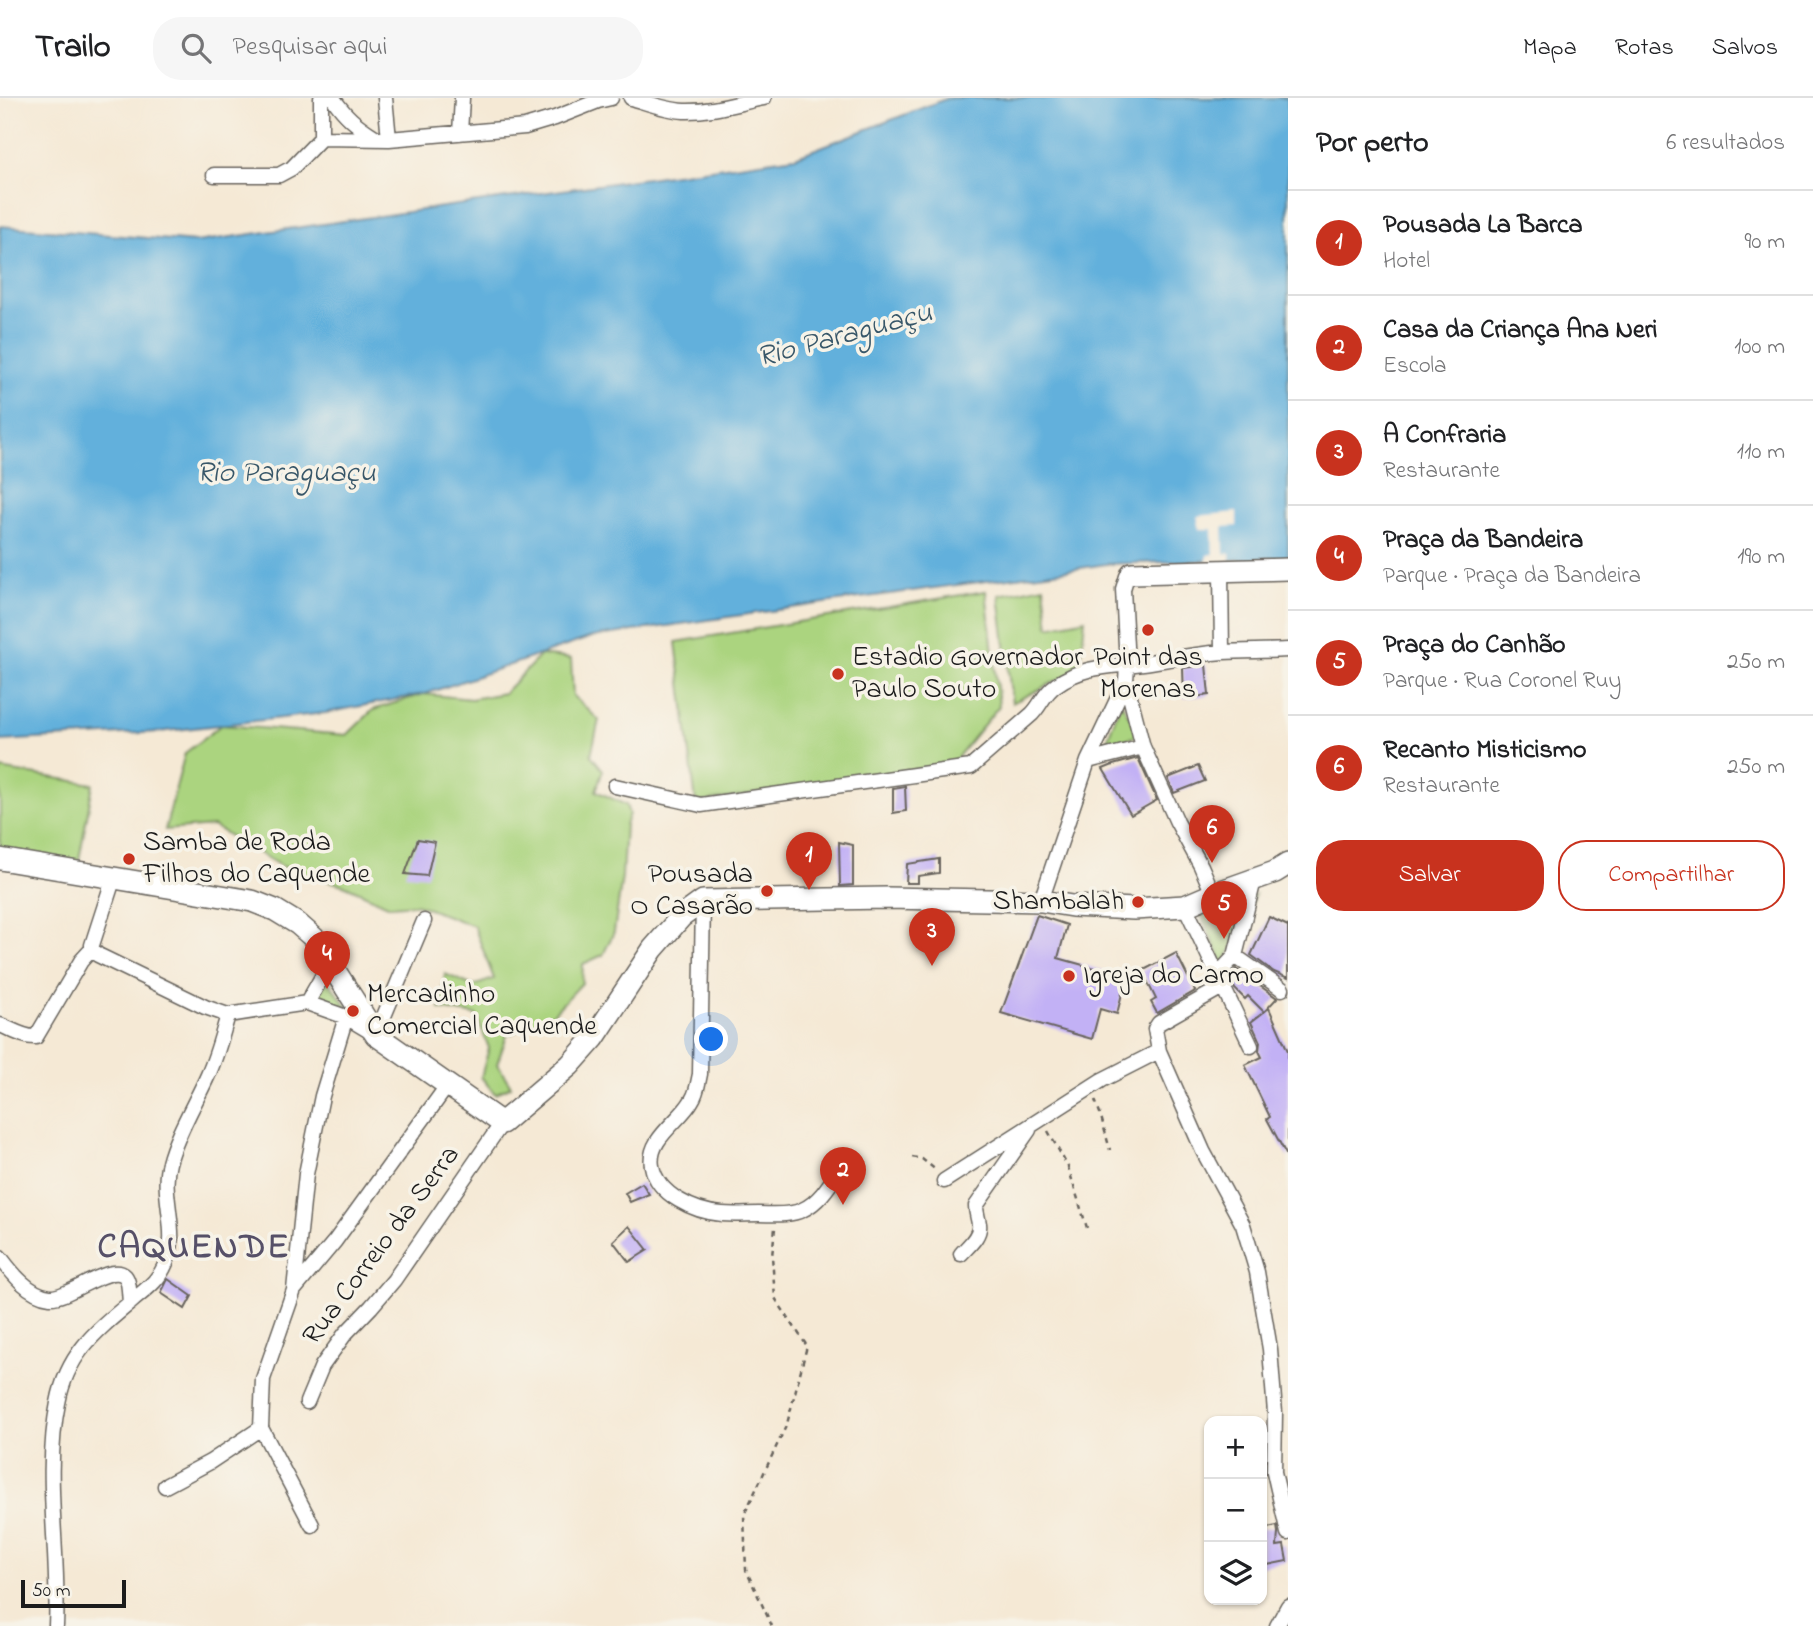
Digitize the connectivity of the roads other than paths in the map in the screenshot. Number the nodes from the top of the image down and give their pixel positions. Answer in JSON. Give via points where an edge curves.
{"nodes":[{"id":1,"x":321,"y":98,"type":"edge"},
{"id":2,"x":333,"y":98,"type":"edge"},
{"id":3,"x":385,"y":98,"type":"edge"},
{"id":4,"x":462,"y":98,"type":"edge"},
{"id":5,"x":611,"y":98,"type":"edge"},
{"id":6,"x":631,"y":98,"type":"edge"},
{"id":7,"x":764,"y":98,"type":"edge"},
{"id":8,"x":566,"y":105,"type":"edge"},
{"id":9,"x":460,"y":133,"type":"junction"},
{"id":10,"x":321,"y":138,"type":"junction"},
{"id":11,"x":382,"y":138,"type":"junction"},
{"id":12,"x":214,"y":175,"type":"dead end"},
{"id":13,"x":1288,"y":569,"type":"edge"},
{"id":14,"x":1221,"y":571,"type":"junction"},
{"id":15,"x":1132,"y":573,"type":"joint"},
{"id":16,"x":1288,"y":650,"type":"edge"},
{"id":17,"x":1222,"y":652,"type":"junction"},
{"id":18,"x":1127,"y":665,"type":"junction"},
{"id":19,"x":1126,"y":681,"type":"junction"},
{"id":20,"x":1143,"y":747,"type":"junction"},
{"id":21,"x":1088,"y":761,"type":"junction"},
{"id":22,"x":615,"y":786,"type":"dead end"},
{"id":23,"x":0,"y":859,"type":"edge"},
{"id":24,"x":1288,"y":864,"type":"edge"},
{"id":25,"x":114,"y":877,"type":"junction"},
{"id":26,"x":1254,"y":880,"type":"junction"},
{"id":27,"x":1213,"y":894,"type":"junction"},
{"id":28,"x":704,"y":901,"type":"junction"},
{"id":29,"x":1041,"y":901,"type":"junction"},
{"id":30,"x":1185,"y":906,"type":"junction"},
{"id":31,"x":424,"y":921,"type":"dead end"},
{"id":32,"x":92,"y":947,"type":"junction"},
{"id":33,"x":1235,"y":956,"type":"junction"},
{"id":34,"x":330,"y":963,"type":"junction"},
{"id":35,"x":1221,"y":980,"type":"junction"},
{"id":36,"x":1282,"y":989,"type":"dead end"},
{"id":37,"x":307,"y":1003,"type":"junction"},
{"id":38,"x":228,"y":1014,"type":"junction"},
{"id":39,"x":346,"y":1017,"type":"junction"},
{"id":40,"x":0,"y":1024,"type":"edge"},
{"id":41,"x":376,"y":1035,"type":"junction"},
{"id":42,"x":1251,"y":1046,"type":"dead end"},
{"id":43,"x":1159,"y":1051,"type":"junction"},
{"id":44,"x":447,"y":1086,"type":"junction"},
{"id":45,"x":1038,"y":1121,"type":"junction"},
{"id":46,"x":502,"y":1123,"type":"junction"},
{"id":47,"x":844,"y":1163,"type":"dead end"},
{"id":48,"x":944,"y":1181,"type":"road end"},
{"id":49,"x":961,"y":1255,"type":"dead end"},
{"id":50,"x":0,"y":1257,"type":"edge"},
{"id":51,"x":294,"y":1290,"type":"junction"},
{"id":52,"x":130,"y":1303,"type":"junction"},
{"id":53,"x":307,"y":1402,"type":"dead end"},
{"id":54,"x":261,"y":1428,"type":"junction"},
{"id":55,"x":165,"y":1486,"type":"dead end"},
{"id":56,"x":312,"y":1525,"type":"dead end"},
{"id":57,"x":1288,"y":1533,"type":"edge"},
{"id":58,"x":1288,"y":1606,"type":"edge"},
{"id":59,"x":56,"y":1626,"type":"edge"},
{"id":60,"x":1278,"y":1626,"type":"edge"}],
"edges":[{"from":1,"to":10,"type":"street"},
{"from":2,"to":11,"type":"street","via":[[355,124]]},
{"from":3,"to":11,"type":"street"},
{"from":4,"to":9,"type":"street"},
{"from":5,"to":8,"type":"street"},
{"from":6,"to":7,"type":"street","via":[[683,111]]},
{"from":8,"to":9,"type":"street","via":[[555,118],[526,127]]},
{"from":9,"to":11,"type":"street"},
{"from":10,"to":11,"type":"street"},
{"from":10,"to":12,"type":"street","via":[[279,175]]},
{"from":13,"to":14,"type":"street"},
{"from":14,"to":15,"type":"street"},
{"from":14,"to":17,"type":"street"},
{"from":15,"to":18,"type":"street","via":[[1122,589]]},
{"from":16,"to":17,"type":"street"},
{"from":17,"to":18,"type":"street"},
{"from":18,"to":19,"type":"street"},
{"from":18,"to":22,"type":"street","via":[[1097,667],[1054,686],[1032,714],[971,767],[701,805]]},
{"from":19,"to":20,"type":"street"},
{"from":19,"to":21,"type":"street"},
{"from":20,"to":21,"type":"street"},
{"from":20,"to":27,"type":"street"},
{"from":21,"to":29,"type":"street"},
{"from":23,"to":25,"type":"street"},
{"from":24,"to":26,"type":"street"},
{"from":25,"to":32,"type":"street"},
{"from":25,"to":34,"type":"street","via":[[252,901],[275,910],[314,939]]},
{"from":26,"to":27,"type":"street"},
{"from":26,"to":33,"type":"street"},
{"from":27,"to":30,"type":"street"},
{"from":28,"to":29,"type":"street"},
{"from":28,"to":46,"type":"street","via":[[681,917],[653,949],[594,1038],[570,1065]]},
{"from":28,"to":47,"type":"street","via":[[700,1074],[694,1097],[655,1146],[651,1164],[656,1179],[668,1192],[704,1211],[777,1214],[801,1210],[819,1197]]},
{"from":29,"to":30,"type":"street","via":[[1134,909]]},
{"from":30,"to":35,"type":"street"},
{"from":31,"to":41,"type":"street"},
{"from":32,"to":38,"type":"street","via":[[110,961]]},
{"from":32,"to":40,"type":"street","via":[[36,1037]]},
{"from":33,"to":35,"type":"street"},
{"from":33,"to":36,"type":"street"},
{"from":34,"to":37,"type":"street"},
{"from":34,"to":41,"type":"street"},
{"from":35,"to":42,"type":"street"},
{"from":35,"to":43,"type":"street","via":[[1159,1023],[1155,1029]]},
{"from":37,"to":38,"type":"street"},
{"from":37,"to":39,"type":"street"},
{"from":38,"to":52,"type":"street","via":[[210,1072],[168,1163],[168,1260],[159,1279]]},
{"from":39,"to":41,"type":"street"},
{"from":39,"to":51,"type":"street","via":[[322,1096],[306,1174]]},
{"from":41,"to":44,"type":"street"},
{"from":43,"to":45,"type":"street"},
{"from":43,"to":57,"type":"street","via":[[1203,1151],[1243,1225],[1257,1272],[1270,1349],[1274,1472]]},
{"from":44,"to":46,"type":"street"},
{"from":44,"to":51,"type":"street"},
{"from":45,"to":48,"type":"street"},
{"from":45,"to":49,"type":"street","via":[[976,1206],[978,1235]]},
{"from":46,"to":53,"type":"street","name":"Rua Correio da Serra","via":[[394,1280],[322,1366]]},
{"from":50,"to":52,"type":"street","via":[[33,1292],[52,1298],[120,1273],[128,1280]]},
{"from":51,"to":54,"type":"street","via":[[262,1379]]},
{"from":52,"to":59,"type":"street","via":[[82,1346],[58,1401],[52,1450]]},
{"from":54,"to":55,"type":"street"},
{"from":54,"to":56,"type":"street"},
{"from":58,"to":60,"type":"street"}]}
